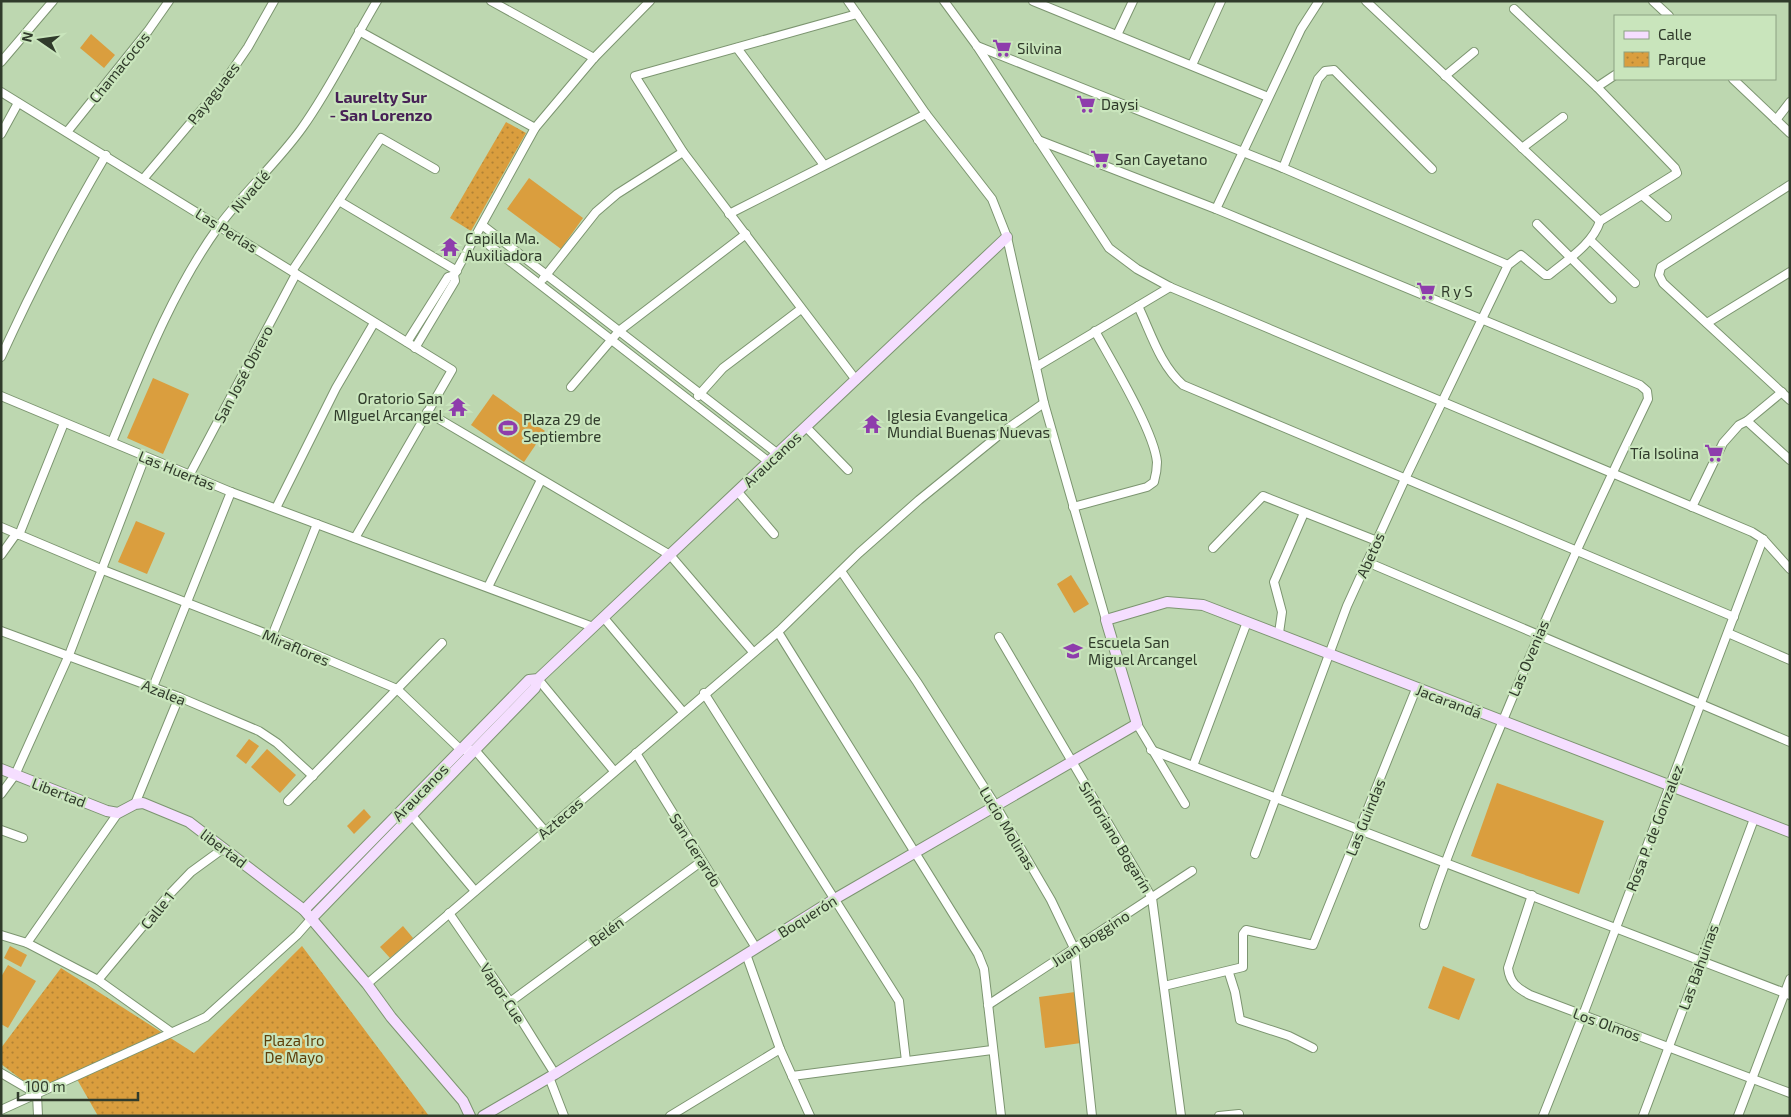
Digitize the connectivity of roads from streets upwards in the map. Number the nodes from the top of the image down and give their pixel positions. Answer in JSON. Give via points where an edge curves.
{"nodes":[{"id":1,"x":53,"y":1,"type":"edge"},
{"id":2,"x":169,"y":1,"type":"edge"},
{"id":3,"x":274,"y":1,"type":"edge"},
{"id":4,"x":376,"y":1,"type":"edge"},
{"id":5,"x":491,"y":1,"type":"edge"},
{"id":6,"x":650,"y":1,"type":"edge"},
{"id":7,"x":848,"y":1,"type":"edge"},
{"id":8,"x":944,"y":1,"type":"edge"},
{"id":9,"x":1033,"y":1,"type":"edge"},
{"id":10,"x":1133,"y":1,"type":"edge"},
{"id":11,"x":1221,"y":1,"type":"edge"},
{"id":12,"x":1319,"y":1,"type":"edge"},
{"id":13,"x":1366,"y":1,"type":"edge"},
{"id":14,"x":1654,"y":1,"type":"edge"},
{"id":15,"x":1514,"y":9,"type":"dead end"},
{"id":16,"x":857,"y":14,"type":"junction"},
{"id":17,"x":1668,"y":15,"type":"edge"},
{"id":18,"x":359,"y":31,"type":"junction"},
{"id":19,"x":1117,"y":35,"type":"junction"},
{"id":20,"x":977,"y":46,"type":"junction"},
{"id":21,"x":737,"y":48,"type":"junction"},
{"id":22,"x":1474,"y":52,"type":"dead end"},
{"id":23,"x":594,"y":58,"type":"junction"},
{"id":24,"x":1,"y":62,"type":"edge"},
{"id":25,"x":1192,"y":65,"type":"junction"},
{"id":26,"x":1445,"y":76,"type":"junction"},
{"id":27,"x":1614,"y":76,"type":"edge"},
{"id":28,"x":1734,"y":80,"type":"edge"},
{"id":29,"x":1597,"y":87,"type":"junction"},
{"id":30,"x":1,"y":92,"type":"edge"},
{"id":31,"x":1268,"y":97,"type":"junction"},
{"id":32,"x":18,"y":102,"type":"junction"},
{"id":33,"x":1790,"y":102,"type":"edge"},
{"id":34,"x":926,"y":114,"type":"junction"},
{"id":35,"x":1563,"y":117,"type":"dead end"},
{"id":36,"x":1776,"y":120,"type":"junction"},
{"id":37,"x":535,"y":128,"type":"junction"},
{"id":38,"x":67,"y":132,"type":"junction"},
{"id":39,"x":1790,"y":133,"type":"edge"},
{"id":40,"x":1,"y":134,"type":"edge"},
{"id":41,"x":1038,"y":140,"type":"junction"},
{"id":42,"x":1522,"y":148,"type":"junction"},
{"id":43,"x":683,"y":152,"type":"junction"},
{"id":44,"x":1242,"y":152,"type":"junction"},
{"id":45,"x":106,"y":155,"type":"junction"},
{"id":46,"x":824,"y":165,"type":"junction"},
{"id":47,"x":1283,"y":168,"type":"junction"},
{"id":48,"x":435,"y":169,"type":"dead end"},
{"id":49,"x":1432,"y":169,"type":"dead end"},
{"id":50,"x":144,"y":178,"type":"junction"},
{"id":51,"x":1790,"y":185,"type":"edge"},
{"id":52,"x":1642,"y":196,"type":"junction"},
{"id":53,"x":340,"y":201,"type":"junction"},
{"id":54,"x":1216,"y":209,"type":"junction"},
{"id":55,"x":729,"y":214,"type":"junction"},
{"id":56,"x":1667,"y":217,"type":"dead end"},
{"id":57,"x":1600,"y":222,"type":"junction"},
{"id":58,"x":1537,"y":224,"type":"dead end"},
{"id":59,"x":482,"y":225,"type":"junction"},
{"id":60,"x":219,"y":226,"type":"junction"},
{"id":61,"x":746,"y":234,"type":"junction"},
{"id":62,"x":476,"y":235,"type":"junction"},
{"id":63,"x":1007,"y":237,"type":"junction"},
{"id":64,"x":1590,"y":240,"type":"junction"},
{"id":65,"x":1570,"y":257,"type":"junction"},
{"id":66,"x":1508,"y":265,"type":"junction"},
{"id":67,"x":294,"y":272,"type":"junction"},
{"id":68,"x":1790,"y":272,"type":"edge"},
{"id":69,"x":456,"y":273,"type":"junction"},
{"id":70,"x":546,"y":275,"type":"junction"},
{"id":71,"x":1635,"y":283,"type":"dead end"},
{"id":72,"x":540,"y":284,"type":"junction"},
{"id":73,"x":1170,"y":287,"type":"junction"},
{"id":74,"x":1612,"y":299,"type":"dead end"},
{"id":75,"x":1138,"y":306,"type":"junction"},
{"id":76,"x":801,"y":309,"type":"junction"},
{"id":77,"x":1480,"y":319,"type":"junction"},
{"id":78,"x":1707,"y":322,"type":"junction"},
{"id":79,"x":374,"y":323,"type":"junction"},
{"id":80,"x":619,"y":331,"type":"junction"},
{"id":81,"x":1096,"y":331,"type":"junction"},
{"id":82,"x":610,"y":339,"type":"junction"},
{"id":83,"x":407,"y":342,"type":"junction"},
{"id":84,"x":415,"y":348,"type":"junction"},
{"id":85,"x":1,"y":357,"type":"edge"},
{"id":86,"x":1036,"y":367,"type":"junction"},
{"id":87,"x":856,"y":380,"type":"junction"},
{"id":88,"x":571,"y":387,"type":"dead end"},
{"id":89,"x":1782,"y":392,"type":"junction"},
{"id":90,"x":700,"y":394,"type":"junction"},
{"id":91,"x":1,"y":396,"type":"edge"},
{"id":92,"x":1790,"y":400,"type":"edge"},
{"id":93,"x":1442,"y":402,"type":"junction"},
{"id":94,"x":694,"y":403,"type":"junction"},
{"id":95,"x":1044,"y":403,"type":"junction"},
{"id":96,"x":427,"y":412,"type":"junction"},
{"id":97,"x":1747,"y":421,"type":"junction"},
{"id":98,"x":64,"y":423,"type":"junction"},
{"id":99,"x":806,"y":427,"type":"junction"},
{"id":100,"x":112,"y":442,"type":"junction"},
{"id":101,"x":778,"y":454,"type":"junction"},
{"id":102,"x":145,"y":457,"type":"junction"},
{"id":103,"x":1790,"y":460,"type":"edge"},
{"id":104,"x":769,"y":462,"type":"junction"},
{"id":105,"x":848,"y":470,"type":"dead end"},
{"id":106,"x":1612,"y":473,"type":"junction"},
{"id":107,"x":190,"y":474,"type":"junction"},
{"id":108,"x":1405,"y":478,"type":"junction"},
{"id":109,"x":541,"y":480,"type":"junction"},
{"id":110,"x":231,"y":492,"type":"junction"},
{"id":111,"x":738,"y":492,"type":"junction"},
{"id":112,"x":1073,"y":507,"type":"junction"},
{"id":113,"x":1692,"y":507,"type":"junction"},
{"id":114,"x":276,"y":508,"type":"junction"},
{"id":115,"x":1304,"y":513,"type":"junction"},
{"id":116,"x":317,"y":524,"type":"junction"},
{"id":117,"x":1,"y":528,"type":"edge"},
{"id":118,"x":17,"y":534,"type":"junction"},
{"id":119,"x":774,"y":534,"type":"dead end"},
{"id":120,"x":355,"y":538,"type":"junction"},
{"id":121,"x":1763,"y":539,"type":"junction"},
{"id":122,"x":1377,"y":542,"type":"junction"},
{"id":123,"x":1213,"y":548,"type":"dead end"},
{"id":124,"x":1575,"y":550,"type":"junction"},
{"id":125,"x":1,"y":555,"type":"edge"},
{"id":126,"x":670,"y":555,"type":"junction"},
{"id":127,"x":1367,"y":562,"type":"junction"},
{"id":128,"x":1790,"y":569,"type":"edge"},
{"id":129,"x":103,"y":570,"type":"junction"},
{"id":130,"x":841,"y":571,"type":"junction"},
{"id":131,"x":488,"y":587,"type":"junction"},
{"id":132,"x":188,"y":603,"type":"junction"},
{"id":133,"x":604,"y":618,"type":"junction"},
{"id":134,"x":1734,"y":618,"type":"junction"},
{"id":135,"x":1106,"y":620,"type":"junction"},
{"id":136,"x":1246,"y":622,"type":"junction"},
{"id":137,"x":594,"y":627,"type":"junction"},
{"id":138,"x":1,"y":630,"type":"edge"},
{"id":139,"x":778,"y":632,"type":"junction"},
{"id":140,"x":1279,"y":633,"type":"junction"},
{"id":141,"x":1538,"y":634,"type":"junction"},
{"id":142,"x":1728,"y":634,"type":"junction"},
{"id":143,"x":272,"y":636,"type":"junction"},
{"id":144,"x":999,"y":637,"type":"dead end"},
{"id":145,"x":442,"y":644,"type":"dead end"},
{"id":146,"x":753,"y":652,"type":"junction"},
{"id":147,"x":69,"y":655,"type":"junction"},
{"id":148,"x":1330,"y":655,"type":"junction"},
{"id":149,"x":1790,"y":660,"type":"edge"},
{"id":150,"x":538,"y":680,"type":"junction"},
{"id":151,"x":153,"y":687,"type":"junction"},
{"id":152,"x":397,"y":689,"type":"junction"},
{"id":153,"x":1416,"y":689,"type":"junction"},
{"id":154,"x":704,"y":693,"type":"junction"},
{"id":155,"x":178,"y":697,"type":"junction"},
{"id":156,"x":1701,"y":705,"type":"junction"},
{"id":157,"x":683,"y":712,"type":"junction"},
{"id":158,"x":1502,"y":722,"type":"junction"},
{"id":159,"x":1137,"y":724,"type":"junction"},
{"id":160,"x":1790,"y":742,"type":"edge"},
{"id":161,"x":461,"y":750,"type":"junction"},
{"id":162,"x":475,"y":750,"type":"junction"},
{"id":163,"x":1151,"y":750,"type":"junction"},
{"id":164,"x":636,"y":753,"type":"junction"},
{"id":165,"x":1071,"y":763,"type":"junction"},
{"id":166,"x":1193,"y":766,"type":"junction"},
{"id":167,"x":1,"y":769,"type":"edge"},
{"id":168,"x":614,"y":771,"type":"junction"},
{"id":169,"x":15,"y":774,"type":"junction"},
{"id":170,"x":313,"y":776,"type":"junction"},
{"id":171,"x":1670,"y":786,"type":"junction"},
{"id":172,"x":1,"y":794,"type":"edge"},
{"id":173,"x":1275,"y":798,"type":"junction"},
{"id":174,"x":288,"y":801,"type":"dead end"},
{"id":175,"x":135,"y":804,"type":"junction"},
{"id":176,"x":1185,"y":804,"type":"dead end"},
{"id":177,"x":996,"y":806,"type":"junction"},
{"id":178,"x":408,"y":811,"type":"junction"},
{"id":179,"x":118,"y":813,"type":"junction"},
{"id":180,"x":1754,"y":819,"type":"junction"},
{"id":181,"x":1361,"y":829,"type":"junction"},
{"id":182,"x":1,"y":830,"type":"edge"},
{"id":183,"x":545,"y":831,"type":"junction"},
{"id":184,"x":1790,"y":832,"type":"edge"},
{"id":185,"x":23,"y":838,"type":"dead end"},
{"id":186,"x":224,"y":848,"type":"junction"},
{"id":187,"x":917,"y":853,"type":"junction"},
{"id":188,"x":1255,"y":854,"type":"dead end"},
{"id":189,"x":702,"y":861,"type":"junction"},
{"id":190,"x":1444,"y":863,"type":"junction"},
{"id":191,"x":1192,"y":871,"type":"dead end"},
{"id":192,"x":475,"y":891,"type":"junction"},
{"id":193,"x":1532,"y":895,"type":"junction"},
{"id":194,"x":1152,"y":898,"type":"junction"},
{"id":195,"x":833,"y":900,"type":"junction"},
{"id":196,"x":449,"y":913,"type":"junction"},
{"id":197,"x":308,"y":914,"type":"junction"},
{"id":198,"x":1424,"y":924,"type":"dead end"},
{"id":199,"x":1617,"y":927,"type":"junction"},
{"id":200,"x":2,"y":937,"type":"edge"},
{"id":201,"x":27,"y":943,"type":"junction"},
{"id":202,"x":756,"y":948,"type":"junction"},
{"id":203,"x":1074,"y":948,"type":"junction"},
{"id":204,"x":746,"y":954,"type":"junction"},
{"id":205,"x":1701,"y":959,"type":"junction"},
{"id":206,"x":1229,"y":973,"type":"junction"},
{"id":207,"x":1790,"y":979,"type":"edge"},
{"id":208,"x":98,"y":980,"type":"junction"},
{"id":209,"x":367,"y":984,"type":"junction"},
{"id":210,"x":1164,"y":986,"type":"junction"},
{"id":211,"x":1787,"y":994,"type":"edge"},
{"id":212,"x":510,"y":1002,"type":"junction"},
{"id":213,"x":988,"y":1005,"type":"junction"},
{"id":214,"x":1583,"y":1015,"type":"junction"},
{"id":215,"x":171,"y":1032,"type":"junction"},
{"id":216,"x":1669,"y":1047,"type":"junction"},
{"id":217,"x":1313,"y":1048,"type":"dead end"},
{"id":218,"x":780,"y":1049,"type":"junction"},
{"id":219,"x":992,"y":1050,"type":"junction"},
{"id":220,"x":906,"y":1061,"type":"junction"},
{"id":221,"x":1,"y":1073,"type":"edge"},
{"id":222,"x":552,"y":1075,"type":"junction"},
{"id":223,"x":792,"y":1076,"type":"junction"},
{"id":224,"x":1752,"y":1079,"type":"junction"},
{"id":225,"x":1790,"y":1093,"type":"edge"},
{"id":226,"x":36,"y":1094,"type":"junction"},
{"id":227,"x":1,"y":1110,"type":"edge"},
{"id":228,"x":1239,"y":1114,"type":"dead end"},
{"id":229,"x":38,"y":1116,"type":"edge"},
{"id":230,"x":470,"y":1116,"type":"edge"},
{"id":231,"x":483,"y":1116,"type":"edge"},
{"id":232,"x":564,"y":1116,"type":"edge"},
{"id":233,"x":670,"y":1116,"type":"edge"},
{"id":234,"x":810,"y":1116,"type":"edge"},
{"id":235,"x":1002,"y":1116,"type":"edge"},
{"id":236,"x":1092,"y":1116,"type":"edge"},
{"id":237,"x":1181,"y":1116,"type":"edge"},
{"id":238,"x":1225,"y":1116,"type":"edge"},
{"id":239,"x":1543,"y":1116,"type":"edge"},
{"id":240,"x":1643,"y":1116,"type":"edge"},
{"id":241,"x":1738,"y":1116,"type":"edge"}],
"edges":[{"from":1,"to":24,"type":"street"},
{"from":2,"to":38,"type":"street","name":"Chamacocos"},
{"from":3,"to":50,"type":"street","name":"Payaguaes","via":[[220,88]]},
{"from":4,"to":18,"type":"street","name":"Nivaclé"},
{"from":5,"to":23,"type":"street"},
{"from":6,"to":23,"type":"street"},
{"from":7,"to":16,"type":"street"},
{"from":8,"to":20,"type":"street"},
{"from":9,"to":19,"type":"street"},
{"from":10,"to":19,"type":"street"},
{"from":11,"to":25,"type":"street"},
{"from":12,"to":31,"type":"street","via":[[1301,29]]},
{"from":13,"to":26,"type":"street"},
{"from":14,"to":17,"type":"street"},
{"from":15,"to":29,"type":"street"},
{"from":16,"to":21,"type":"street"},
{"from":16,"to":34,"type":"street"},
{"from":18,"to":37,"type":"street"},
{"from":18,"to":60,"type":"street","name":"Nivaclé","via":[[302,128]]},
{"from":19,"to":25,"type":"street"},
{"from":20,"to":41,"type":"street"},
{"from":20,"to":44,"type":"street"},
{"from":21,"to":43,"type":"street","via":[[634,76]]},
{"from":21,"to":46,"type":"street"},
{"from":22,"to":26,"type":"street"},
{"from":23,"to":37,"type":"street"},
{"from":25,"to":31,"type":"street"},
{"from":26,"to":42,"type":"street"},
{"from":27,"to":29,"type":"street"},
{"from":28,"to":36,"type":"street"},
{"from":29,"to":52,"type":"street","via":[[1676,170],[1676,175]]},
{"from":30,"to":32,"type":"street","name":"Las Perlas"},
{"from":31,"to":44,"type":"street"},
{"from":32,"to":38,"type":"street","name":"Las Perlas"},
{"from":32,"to":40,"type":"street"},
{"from":33,"to":36,"type":"street"},
{"from":34,"to":46,"type":"street"},
{"from":34,"to":63,"type":"street","via":[[992,200]]},
{"from":35,"to":42,"type":"street"},
{"from":36,"to":39,"type":"street"},
{"from":37,"to":59,"type":"street"},
{"from":38,"to":45,"type":"street","name":"Las Perlas"},
{"from":41,"to":54,"type":"street"},
{"from":41,"to":73,"type":"street","via":[[1109,248],[1137,269]]},
{"from":42,"to":57,"type":"street"},
{"from":43,"to":55,"type":"street"},
{"from":43,"to":70,"type":"street","via":[[617,194],[596,212]]},
{"from":44,"to":47,"type":"street"},
{"from":44,"to":54,"type":"street"},
{"from":45,"to":50,"type":"street","name":"Las Perlas"},
{"from":45,"to":85,"type":"street","via":[[36,281]]},
{"from":46,"to":55,"type":"street"},
{"from":47,"to":49,"type":"street","via":[[1318,79],[1325,72],[1334,70]]},
{"from":47,"to":66,"type":"street"},
{"from":48,"to":53,"type":"street","name":"San José Obrero","via":[[381,138]]},
{"from":50,"to":60,"type":"street","name":"Las Perlas"},
{"from":51,"to":78,"type":"street","via":[[1660,267],[1663,283]]},
{"from":52,"to":56,"type":"street"},
{"from":52,"to":57,"type":"street"},
{"from":53,"to":67,"type":"street","name":"San José Obrero"},
{"from":53,"to":69,"type":"street"},
{"from":54,"to":77,"type":"street"},
{"from":55,"to":61,"type":"street"},
{"from":57,"to":64,"type":"street"},
{"from":58,"to":65,"type":"street"},
{"from":59,"to":62,"type":"street"},
{"from":59,"to":70,"type":"street"},
{"from":60,"to":67,"type":"street","name":"Las Perlas"},
{"from":60,"to":100,"type":"street","name":"Nivaclé","via":[[145,360]]},
{"from":61,"to":76,"type":"street"},
{"from":61,"to":80,"type":"street"},
{"from":62,"to":69,"type":"street"},
{"from":62,"to":72,"type":"street"},
{"from":63,"to":86,"type":"street"},
{"from":63,"to":87,"type":"street","name":"Araucanos"},
{"from":64,"to":65,"type":"street"},
{"from":64,"to":71,"type":"street"},
{"from":65,"to":66,"type":"street","via":[[1547,276],[1522,255]]},
{"from":65,"to":74,"type":"street"},
{"from":66,"to":77,"type":"street","name":"Abetos"},
{"from":67,"to":79,"type":"street","name":"Las Perlas"},
{"from":67,"to":107,"type":"street","name":"San José Obrero"},
{"from":68,"to":78,"type":"street"},
{"from":69,"to":83,"type":"street","via":[[448,277]]},
{"from":69,"to":84,"type":"street","via":[[455,281]]},
{"from":70,"to":72,"type":"street"},
{"from":70,"to":80,"type":"street"},
{"from":72,"to":82,"type":"street"},
{"from":73,"to":75,"type":"street"},
{"from":73,"to":93,"type":"street"},
{"from":75,"to":81,"type":"street"},
{"from":75,"to":108,"type":"street","via":[[1164,363],[1183,385]]},
{"from":76,"to":87,"type":"street"},
{"from":76,"to":90,"type":"street","via":[[722,368]]},
{"from":77,"to":93,"type":"street","name":"Abetos"},
{"from":77,"to":106,"type":"street","name":"Las Ovenias","via":[[1640,385],[1647,391],[1648,399]]},
{"from":78,"to":89,"type":"street"},
{"from":79,"to":83,"type":"street","name":"Las Perlas"},
{"from":79,"to":114,"type":"street","via":[[336,388]]},
{"from":80,"to":82,"type":"street"},
{"from":80,"to":90,"type":"street"},
{"from":81,"to":86,"type":"street"},
{"from":81,"to":112,"type":"street","via":[[1142,420],[1155,453],[1156,474],[1154,482],[1147,486]]},
{"from":82,"to":88,"type":"street"},
{"from":82,"to":94,"type":"street"},
{"from":83,"to":84,"type":"street","name":"Las Perlas"},
{"from":84,"to":96,"type":"street","name":"Las Perlas","via":[[452,370]]},
{"from":86,"to":95,"type":"street"},
{"from":87,"to":99,"type":"street","name":"Araucanos"},
{"from":89,"to":92,"type":"street"},
{"from":89,"to":97,"type":"street"},
{"from":90,"to":94,"type":"street"},
{"from":90,"to":101,"type":"street"},
{"from":91,"to":98,"type":"street","name":"Las Huertas"},
{"from":93,"to":106,"type":"street"},
{"from":93,"to":108,"type":"street","name":"Abetos"},
{"from":94,"to":104,"type":"street"},
{"from":95,"to":112,"type":"street"},
{"from":95,"to":130,"type":"street","name":"Aztecas","via":[[1004,431],[920,500]]},
{"from":96,"to":109,"type":"street"},
{"from":96,"to":120,"type":"street"},
{"from":97,"to":103,"type":"street"},
{"from":97,"to":113,"type":"street","via":[[1723,443]]},
{"from":98,"to":100,"type":"street","name":"Las Huertas"},
{"from":98,"to":118,"type":"street"},
{"from":99,"to":101,"type":"street","name":"Araucanos"},
{"from":99,"to":105,"type":"street"},
{"from":100,"to":102,"type":"street","name":"Las Huertas"},
{"from":101,"to":104,"type":"street","name":"Araucanos"},
{"from":102,"to":107,"type":"street","name":"Las Huertas"},
{"from":102,"to":129,"type":"street"},
{"from":104,"to":111,"type":"street","name":"Araucanos"},
{"from":106,"to":113,"type":"street"},
{"from":106,"to":124,"type":"street","name":"Las Ovenias"},
{"from":107,"to":110,"type":"street","name":"Las Huertas"},
{"from":108,"to":122,"type":"street","name":"Abetos"},
{"from":108,"to":124,"type":"street"},
{"from":109,"to":126,"type":"street"},
{"from":109,"to":131,"type":"street"},
{"from":110,"to":114,"type":"street","name":"Las Huertas"},
{"from":110,"to":132,"type":"street"},
{"from":111,"to":119,"type":"street"},
{"from":111,"to":126,"type":"street","name":"Araucanos"},
{"from":112,"to":135,"type":"street"},
{"from":113,"to":121,"type":"street"},
{"from":114,"to":116,"type":"street","name":"Las Huertas"},
{"from":115,"to":122,"type":"street"},
{"from":115,"to":123,"type":"street","via":[[1263,496]]},
{"from":115,"to":140,"type":"street","via":[[1274,582],[1282,612]]},
{"from":116,"to":120,"type":"street","name":"Las Huertas"},
{"from":116,"to":143,"type":"street"},
{"from":117,"to":118,"type":"street","name":"Miraflores"},
{"from":118,"to":125,"type":"street"},
{"from":118,"to":129,"type":"street","name":"Miraflores"},
{"from":120,"to":131,"type":"street","name":"Las Huertas"},
{"from":121,"to":128,"type":"street"},
{"from":121,"to":134,"type":"street","name":"Rosa P. de Gonzalez"},
{"from":122,"to":127,"type":"street","name":"Abetos"},
{"from":124,"to":134,"type":"street"},
{"from":124,"to":141,"type":"street","name":"Las Ovenias"},
{"from":126,"to":133,"type":"street","name":"Araucanos"},
{"from":126,"to":146,"type":"street"},
{"from":127,"to":141,"type":"street"},
{"from":127,"to":148,"type":"street","name":"Abetos"},
{"from":129,"to":132,"type":"street","name":"Miraflores"},
{"from":129,"to":147,"type":"street"},
{"from":130,"to":139,"type":"street","name":"Aztecas"},
{"from":130,"to":177,"type":"street","name":"Lucio Molinas"},
{"from":131,"to":137,"type":"street","name":"Las Huertas"},
{"from":132,"to":143,"type":"street","name":"Miraflores"},
{"from":132,"to":151,"type":"street"},
{"from":133,"to":137,"type":"street","name":"Araucanos"},
{"from":133,"to":157,"type":"street"},
{"from":134,"to":142,"type":"street","name":"Rosa P. de Gonzalez"},
{"from":135,"to":136,"type":"street","name":"Jacarandá","via":[[1167,602],[1184,602],[1203,605]]},
{"from":135,"to":159,"type":"street"},
{"from":136,"to":140,"type":"street","name":"Jacarandá"},
{"from":136,"to":166,"type":"street"},
{"from":137,"to":150,"type":"street","name":"Araucanos"},
{"from":138,"to":147,"type":"street","name":"Azalea"},
{"from":139,"to":146,"type":"street","name":"Aztecas"},
{"from":139,"to":187,"type":"street"},
{"from":140,"to":148,"type":"street","name":"Jacarandá"},
{"from":141,"to":156,"type":"street"},
{"from":141,"to":158,"type":"street","name":"Las Ovenias"},
{"from":142,"to":149,"type":"street"},
{"from":142,"to":156,"type":"street","name":"Rosa P. de Gonzalez"},
{"from":143,"to":152,"type":"street","name":"Miraflores"},
{"from":144,"to":165,"type":"street","name":"Sinforiano Bogarín"},
{"from":145,"to":152,"type":"street"},
{"from":146,"to":154,"type":"street","name":"Aztecas"},
{"from":147,"to":151,"type":"street","name":"Azalea"},
{"from":147,"to":169,"type":"street"},
{"from":148,"to":153,"type":"street","name":"Jacarandá"},
{"from":148,"to":173,"type":"street","name":"Abetos"},
{"from":150,"to":161,"type":"street","name":"Araucanos","via":[[529,680]]},
{"from":150,"to":162,"type":"street","name":"Araucanos","via":[[536,688]]},
{"from":150,"to":168,"type":"street"},
{"from":151,"to":155,"type":"street","name":"Azalea"},
{"from":152,"to":161,"type":"street","name":"Miraflores"},
{"from":152,"to":170,"type":"street"},
{"from":153,"to":158,"type":"street","name":"Jacarandá"},
{"from":153,"to":181,"type":"street","name":"Las Guindas"},
{"from":154,"to":157,"type":"street","name":"Aztecas"},
{"from":154,"to":195,"type":"street"},
{"from":155,"to":170,"type":"street","name":"Azalea","via":[[259,731],[278,743]]},
{"from":155,"to":175,"type":"street"},
{"from":156,"to":160,"type":"street"},
{"from":156,"to":171,"type":"street","name":"Rosa P. de Gonzalez"},
{"from":157,"to":164,"type":"street","name":"Aztecas"},
{"from":158,"to":171,"type":"street","name":"Jacarandá"},
{"from":158,"to":190,"type":"street","name":"Las Ovenias"},
{"from":159,"to":163,"type":"street"},
{"from":159,"to":165,"type":"street","name":"Boquerón"},
{"from":161,"to":162,"type":"street"},
{"from":161,"to":178,"type":"street","name":"Araucanos"},
{"from":162,"to":178,"type":"street","name":"Araucanos"},
{"from":162,"to":183,"type":"street"},
{"from":163,"to":166,"type":"street"},
{"from":163,"to":176,"type":"street"},
{"from":164,"to":168,"type":"street","name":"Aztecas"},
{"from":164,"to":189,"type":"street","name":"San Gerardo"},
{"from":165,"to":177,"type":"street","name":"Boquerón"},
{"from":165,"to":194,"type":"street","name":"Sinforiano Bogarín"},
{"from":166,"to":173,"type":"street"},
{"from":167,"to":169,"type":"street","name":"Libertad"},
{"from":168,"to":183,"type":"street","name":"Aztecas"},
{"from":169,"to":172,"type":"street"},
{"from":169,"to":179,"type":"street","name":"Libertad"},
{"from":170,"to":174,"type":"street"},
{"from":171,"to":180,"type":"street","name":"Jacarandá"},
{"from":171,"to":199,"type":"street","name":"Rosa P. de Gonzalez"},
{"from":173,"to":181,"type":"street"},
{"from":173,"to":188,"type":"street","name":"Abetos"},
{"from":175,"to":179,"type":"street"},
{"from":175,"to":186,"type":"street","name":"libertad","via":[[143,803],[169,812],[189,822]]},
{"from":177,"to":187,"type":"street","name":"Boquerón"},
{"from":177,"to":203,"type":"street","name":"Lucio Molinas","via":[[1051,900]]},
{"from":178,"to":192,"type":"street"},
{"from":178,"to":197,"type":"street","name":"Araucanos"},
{"from":179,"to":201,"type":"street"},
{"from":180,"to":184,"type":"street","name":"Jacarandá"},
{"from":180,"to":205,"type":"street","name":"Las Bahuinas"},
{"from":181,"to":190,"type":"street"},
{"from":181,"to":206,"type":"street","name":"Las Guindas","via":[[1313,945],[1246,930],[1242,934],[1243,968]]},
{"from":182,"to":185,"type":"street"},
{"from":183,"to":192,"type":"street","name":"Aztecas"},
{"from":186,"to":197,"type":"street","name":"libertad"},
{"from":186,"to":208,"type":"street","name":"Calle 1","via":[[191,872],[168,896]]},
{"from":187,"to":195,"type":"street","name":"Boquerón"},
{"from":187,"to":213,"type":"street","via":[[978,954],[984,969]]},
{"from":189,"to":202,"type":"street","name":"San Gerardo"},
{"from":189,"to":212,"type":"street","name":"Belén"},
{"from":190,"to":193,"type":"street"},
{"from":190,"to":198,"type":"street","name":"Las Ovenias"},
{"from":191,"to":194,"type":"street","name":"Juan Boggino"},
{"from":192,"to":196,"type":"street","name":"Aztecas"},
{"from":193,"to":199,"type":"street"},
{"from":193,"to":214,"type":"street","name":"Los Olmos","via":[[1508,968],[1509,978],[1518,989],[1530,995]]},
{"from":194,"to":203,"type":"street","name":"Juan Boggino"},
{"from":194,"to":210,"type":"street","name":"Sinforiano Bogarín"},
{"from":195,"to":202,"type":"street","name":"Boquerón"},
{"from":195,"to":220,"type":"street","via":[[899,1001]]},
{"from":196,"to":209,"type":"street","name":"Aztecas"},
{"from":196,"to":212,"type":"street","name":"Vapor Cue"},
{"from":197,"to":209,"type":"street","name":"libertad"},
{"from":197,"to":215,"type":"street","via":[[297,935],[206,1017]]},
{"from":199,"to":205,"type":"street"},
{"from":199,"to":214,"type":"street","name":"Rosa P. de Gonzalez"},
{"from":200,"to":201,"type":"street"},
{"from":201,"to":208,"type":"street"},
{"from":202,"to":204,"type":"street","name":"Boquerón"},
{"from":203,"to":213,"type":"street","name":"Juan Boggino"},
{"from":203,"to":236,"type":"street","name":"Lucio Molinas"},
{"from":204,"to":218,"type":"street"},
{"from":204,"to":222,"type":"street","name":"Boquerón"},
{"from":205,"to":211,"type":"street"},
{"from":205,"to":216,"type":"street","name":"Las Bahuinas"},
{"from":206,"to":210,"type":"street"},
{"from":206,"to":217,"type":"street","via":[[1240,1020],[1289,1036]]},
{"from":207,"to":211,"type":"street"},
{"from":208,"to":215,"type":"street"},
{"from":209,"to":230,"type":"street","name":"libertad","via":[[391,1017],[464,1100]]},
{"from":210,"to":237,"type":"street","name":"Sinforiano Bogarín"},
{"from":211,"to":224,"type":"street"},
{"from":212,"to":222,"type":"street","name":"Vapor Cue"},
{"from":213,"to":219,"type":"street"},
{"from":214,"to":216,"type":"street","name":"Los Olmos"},
{"from":214,"to":239,"type":"street","name":"Rosa P. de Gonzalez"},
{"from":215,"to":226,"type":"street"},
{"from":216,"to":224,"type":"street","name":"Los Olmos"},
{"from":216,"to":240,"type":"street","name":"Las Bahuinas"},
{"from":218,"to":223,"type":"street"},
{"from":218,"to":233,"type":"street"},
{"from":219,"to":220,"type":"street"},
{"from":219,"to":235,"type":"street"},
{"from":220,"to":223,"type":"street"},
{"from":221,"to":226,"type":"street"},
{"from":222,"to":231,"type":"street","name":"Boquerón"},
{"from":222,"to":232,"type":"street","name":"Vapor Cue"},
{"from":223,"to":234,"type":"street"},
{"from":224,"to":225,"type":"street","name":"Los Olmos"},
{"from":224,"to":241,"type":"street"},
{"from":226,"to":227,"type":"street"},
{"from":226,"to":229,"type":"street"},
{"from":228,"to":238,"type":"street"}]}
